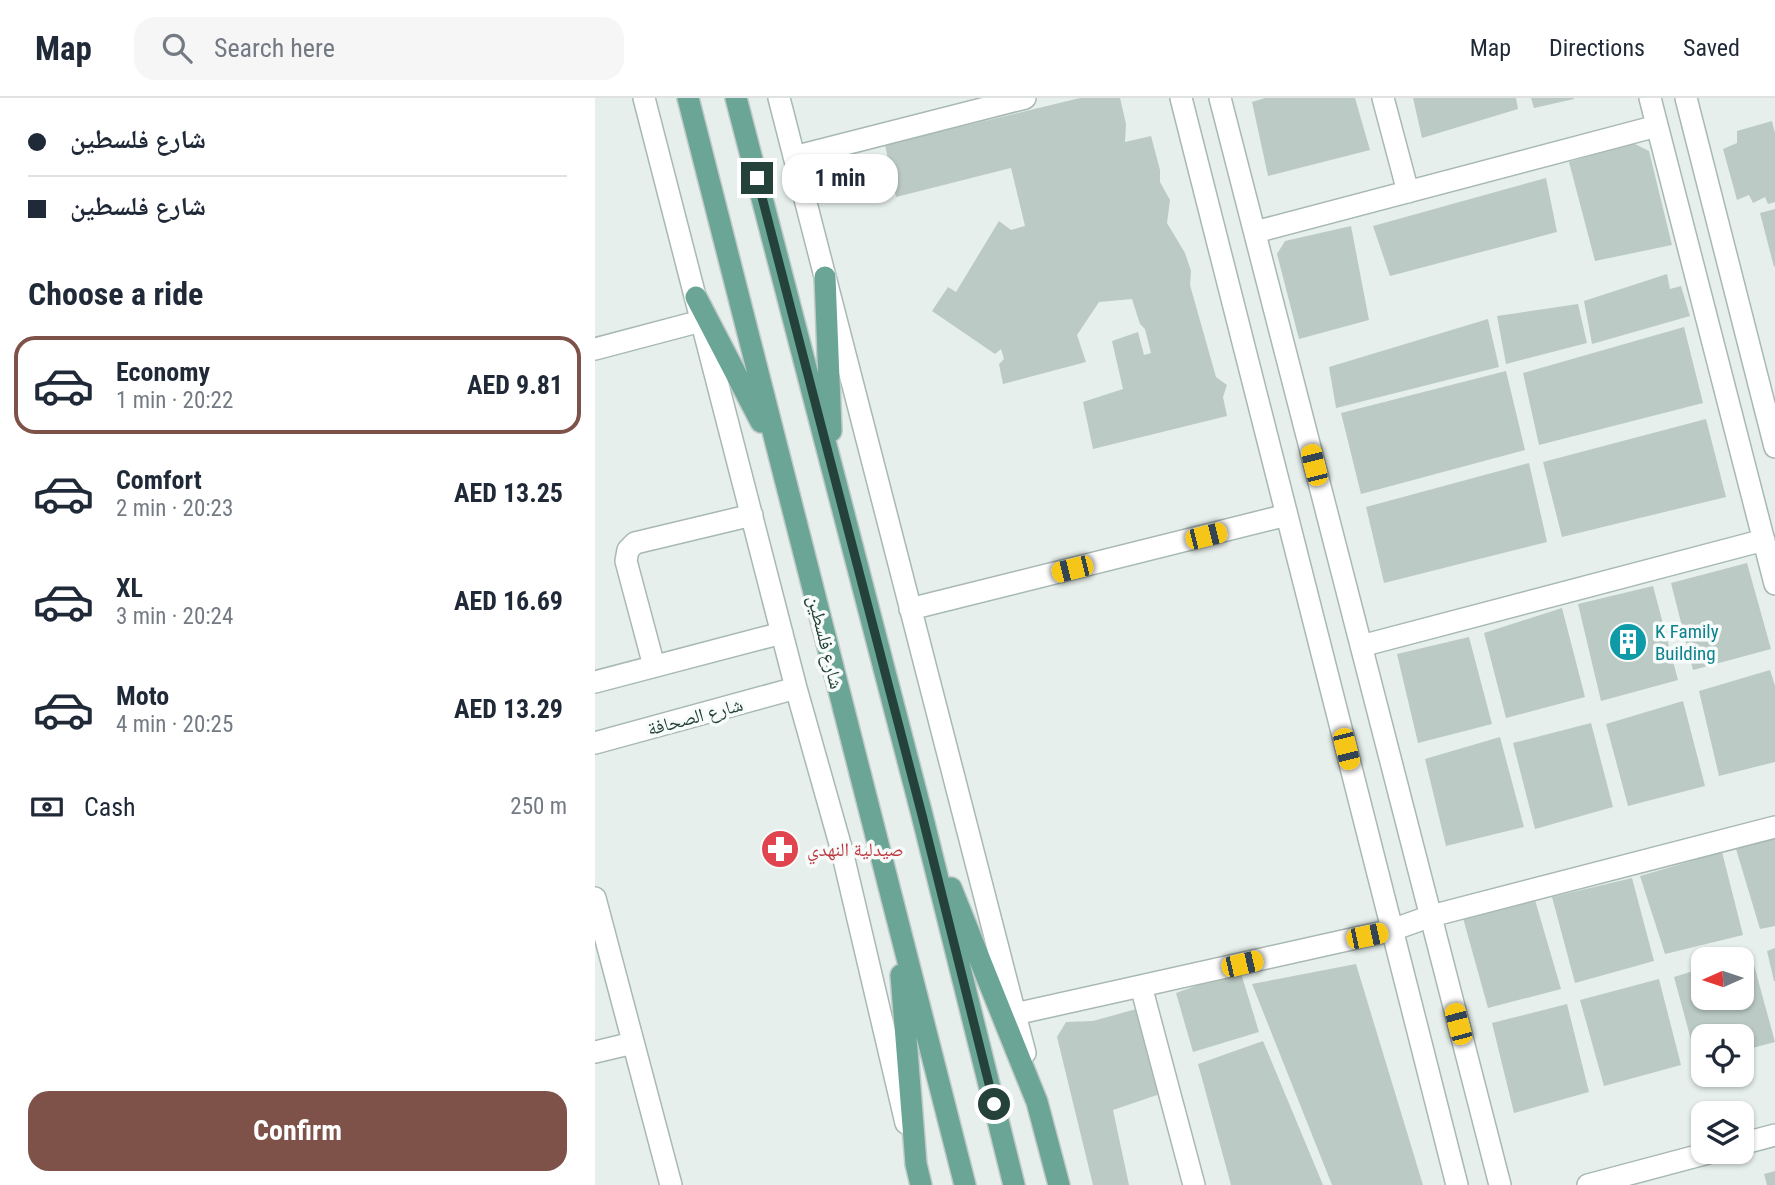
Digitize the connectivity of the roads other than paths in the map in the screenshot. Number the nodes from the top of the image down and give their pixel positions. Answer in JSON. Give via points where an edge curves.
{"nodes":[{"id":1,"x":644,"y":98,"type":"edge"},
{"id":2,"x":688,"y":98,"type":"edge"},
{"id":3,"x":736,"y":98,"type":"edge"},
{"id":4,"x":779,"y":98,"type":"edge"},
{"id":5,"x":1025,"y":98,"type":"edge"},
{"id":6,"x":1181,"y":98,"type":"edge"},
{"id":7,"x":1220,"y":98,"type":"edge"},
{"id":8,"x":1383,"y":98,"type":"edge"},
{"id":9,"x":1650,"y":98,"type":"edge"},
{"id":10,"x":1686,"y":98,"type":"edge"},
{"id":11,"x":1657,"y":126,"type":"junction"},
{"id":12,"x":794,"y":157,"type":"junction"},
{"id":13,"x":1408,"y":192,"type":"junction"},
{"id":14,"x":1255,"y":232,"type":"junction"},
{"id":15,"x":825,"y":277,"type":"junction"},
{"id":16,"x":696,"y":297,"type":"junction"},
{"id":17,"x":701,"y":321,"type":"junction"},
{"id":18,"x":595,"y":349,"type":"edge"},
{"id":19,"x":1775,"y":447,"type":"edge"},
{"id":20,"x":778,"y":453,"type":"junction"},
{"id":21,"x":833,"y":472,"type":"junction"},
{"id":22,"x":752,"y":514,"type":"junction"},
{"id":23,"x":1287,"y":515,"type":"junction"},
{"id":24,"x":1764,"y":540,"type":"junction"},
{"id":25,"x":1775,"y":584,"type":"edge"},
{"id":26,"x":911,"y":609,"type":"junction"},
{"id":27,"x":782,"y":633,"type":"junction"},
{"id":28,"x":1361,"y":646,"type":"junction"},
{"id":29,"x":654,"y":666,"type":"junction"},
{"id":30,"x":595,"y":682,"type":"edge"},
{"id":31,"x":796,"y":688,"type":"junction"},
{"id":32,"x":595,"y":743,"type":"edge"},
{"id":33,"x":922,"y":815,"type":"junction"},
{"id":34,"x":1775,"y":827,"type":"edge"},
{"id":35,"x":595,"y":898,"type":"edge"},
{"id":36,"x":1431,"y":916,"type":"junction"},
{"id":37,"x":897,"y":917,"type":"junction"},
{"id":38,"x":1392,"y":930,"type":"junction"},
{"id":39,"x":1142,"y":986,"type":"junction"},
{"id":40,"x":1014,"y":1014,"type":"junction"},
{"id":41,"x":633,"y":1043,"type":"junction"},
{"id":42,"x":595,"y":1052,"type":"edge"},
{"id":43,"x":1037,"y":1102,"type":"junction"},
{"id":44,"x":1775,"y":1135,"type":"edge"},
{"id":45,"x":1754,"y":1141,"type":"edge"},
{"id":46,"x":1691,"y":1158,"type":"edge"},
{"id":47,"x":918,"y":1175,"type":"edge"},
{"id":48,"x":1014,"y":1184,"type":"edge"},
{"id":49,"x":671,"y":1185,"type":"edge"},
{"id":50,"x":965,"y":1185,"type":"edge"},
{"id":51,"x":1059,"y":1185,"type":"edge"},
{"id":52,"x":1194,"y":1185,"type":"edge"},
{"id":53,"x":1457,"y":1185,"type":"edge"},
{"id":54,"x":1500,"y":1185,"type":"edge"},
{"id":55,"x":1588,"y":1185,"type":"edge"}],
"edges":[{"from":1,"to":16,"type":"street"},
{"from":2,"to":20,"type":"main road","name":"شارع فلسطين"},
{"from":3,"to":21,"type":"main road"},
{"from":4,"to":12,"type":"street"},
{"from":5,"to":12,"type":"street"},
{"from":6,"to":23,"type":"street"},
{"from":7,"to":14,"type":"street"},
{"from":8,"to":13,"type":"street"},
{"from":9,"to":11,"type":"street"},
{"from":10,"to":19,"type":"street"},
{"from":11,"to":13,"type":"street"},
{"from":11,"to":24,"type":"street"},
{"from":12,"to":15,"type":"street"},
{"from":13,"to":14,"type":"street"},
{"from":14,"to":28,"type":"street"},
{"from":15,"to":21,"type":"main road"},
{"from":15,"to":26,"type":"street"},
{"from":16,"to":17,"type":"street"},
{"from":16,"to":20,"type":"main road"},
{"from":17,"to":18,"type":"street"},
{"from":17,"to":22,"type":"street"},
{"from":20,"to":37,"type":"main road","name":"شارع فلسطين"},
{"from":21,"to":33,"type":"main road"},
{"from":22,"to":27,"type":"street"},
{"from":22,"to":29,"type":"street","via":[[635,543],[628,550],[626,561]]},
{"from":23,"to":26,"type":"street"},
{"from":23,"to":38,"type":"street"},
{"from":24,"to":25,"type":"street"},
{"from":24,"to":28,"type":"street"},
{"from":26,"to":40,"type":"street"},
{"from":27,"to":29,"type":"street"},
{"from":27,"to":31,"type":"street"},
{"from":28,"to":36,"type":"street"},
{"from":29,"to":30,"type":"street"},
{"from":31,"to":32,"type":"street","name":"شارع الصحافة"},
{"from":31,"to":47,"type":"street","via":[[842,850]]},
{"from":33,"to":43,"type":"main road"},
{"from":33,"to":48,"type":"main road"},
{"from":34,"to":36,"type":"street"},
{"from":35,"to":41,"type":"street"},
{"from":36,"to":38,"type":"street"},
{"from":36,"to":54,"type":"street"},
{"from":37,"to":47,"type":"main road"},
{"from":37,"to":50,"type":"main road","name":"شارع فلسطين"},
{"from":38,"to":39,"type":"street"},
{"from":38,"to":53,"type":"street"},
{"from":39,"to":40,"type":"street"},
{"from":39,"to":52,"type":"street"},
{"from":40,"to":43,"type":"street"},
{"from":41,"to":42,"type":"street"},
{"from":41,"to":49,"type":"street"},
{"from":43,"to":51,"type":"main road"},
{"from":44,"to":45,"type":"street"},
{"from":46,"to":55,"type":"street"}]}
